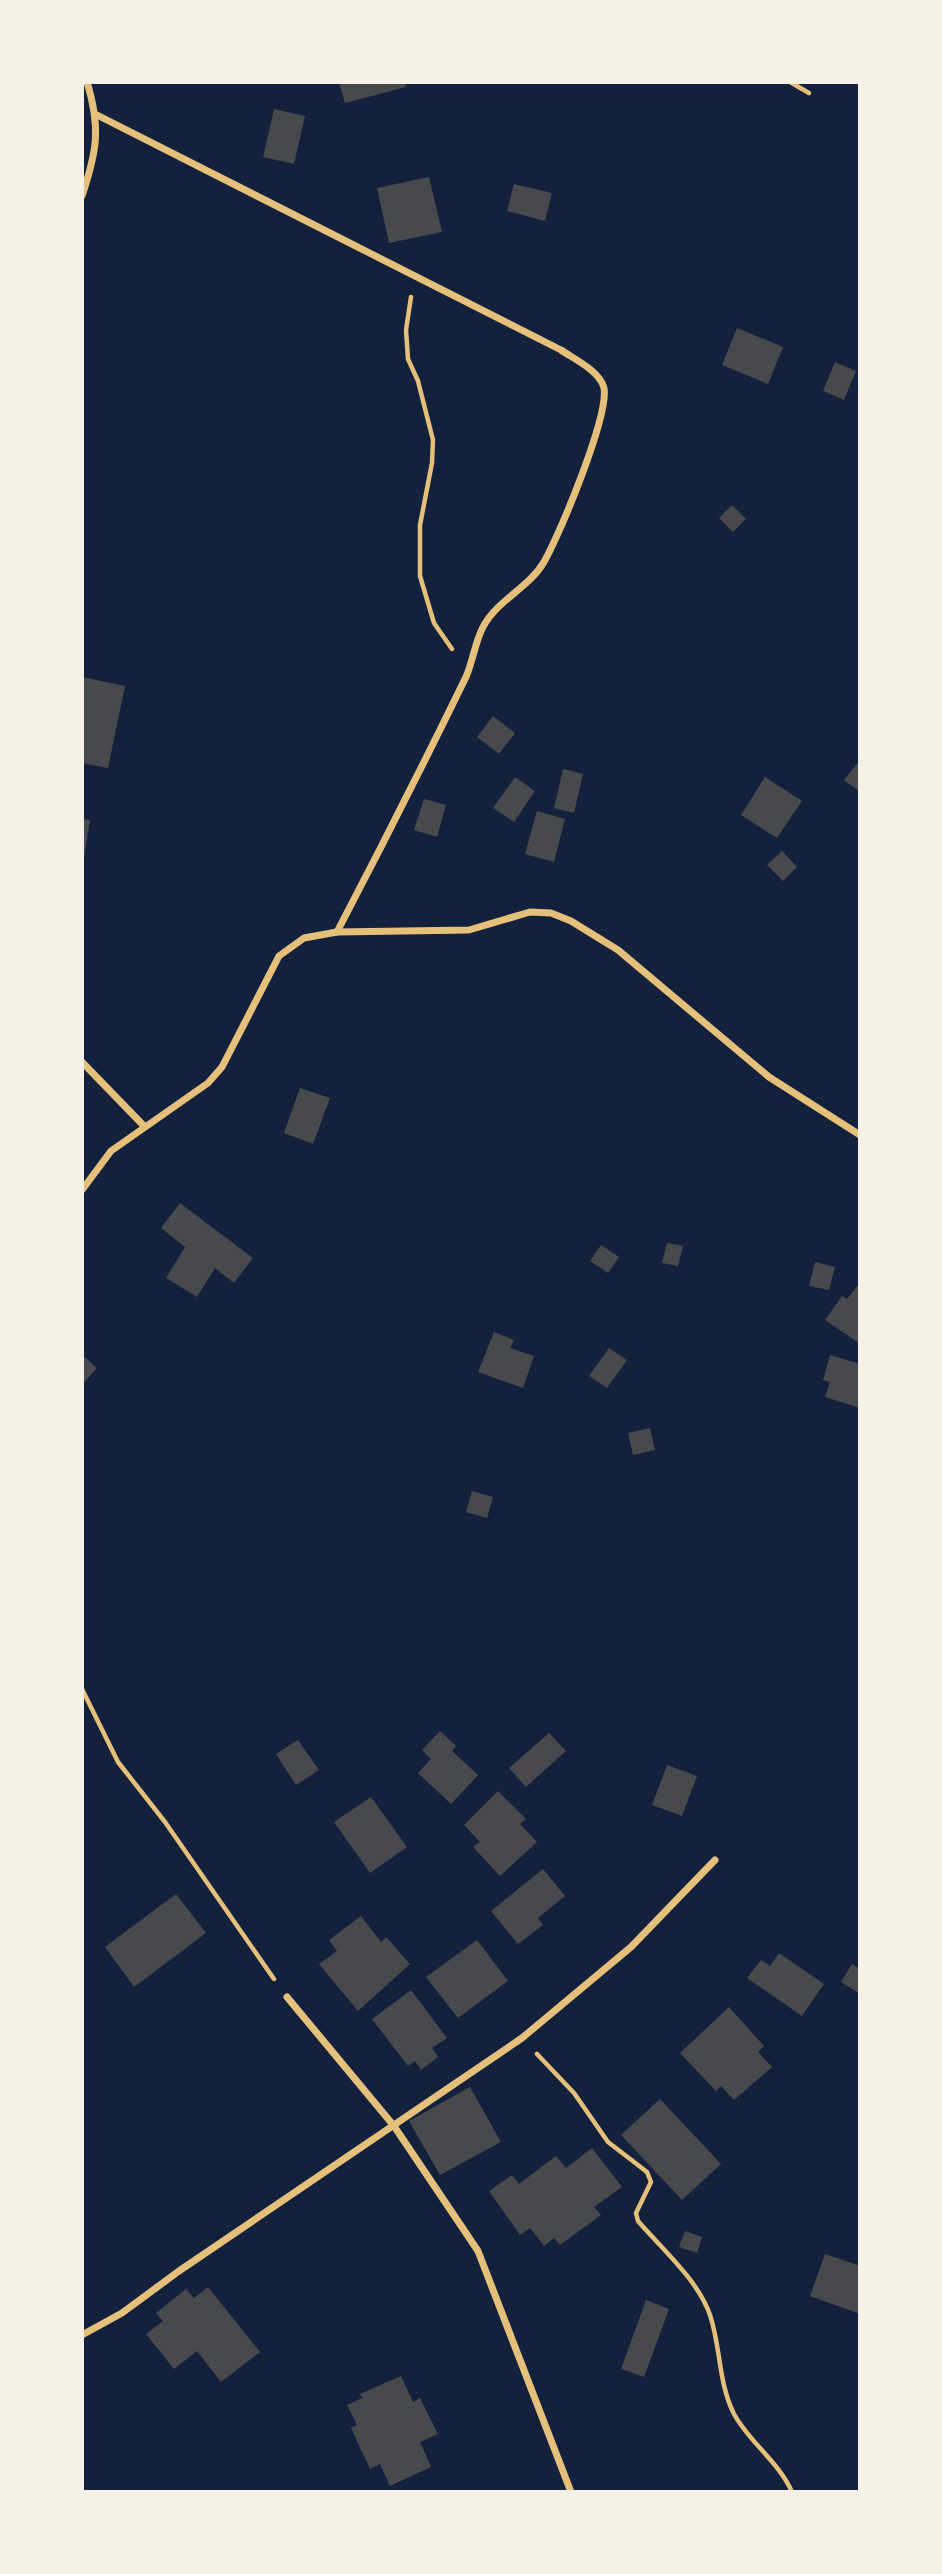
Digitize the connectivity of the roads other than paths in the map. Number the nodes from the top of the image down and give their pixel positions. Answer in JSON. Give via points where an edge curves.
{"nodes":[{"id":1,"x":88,"y":82,"type":"edge"},
{"id":2,"x":97,"y":115,"type":"junction"},
{"id":3,"x":82,"y":196,"type":"edge"},
{"id":4,"x":337,"y":932,"type":"junction"},
{"id":5,"x":82,"y":1062,"type":"edge"},
{"id":6,"x":144,"y":1126,"type":"junction"},
{"id":7,"x":860,"y":1135,"type":"edge"},
{"id":8,"x":82,"y":1191,"type":"edge"},
{"id":9,"x":715,"y":1860,"type":"dead end"},
{"id":10,"x":287,"y":1997,"type":"road end"},
{"id":11,"x":394,"y":2126,"type":"junction"},
{"id":12,"x":82,"y":2335,"type":"edge"},
{"id":13,"x":571,"y":2492,"type":"edge"}],
"edges":[{"from":1,"to":2,"type":"street"},
{"from":2,"to":3,"type":"street","via":[[94,159]]},
{"from":2,"to":4,"type":"street","via":[[561,350],[604,386],[604,412],[594,444],[544,562],[483,626],[468,673]]},
{"from":4,"to":6,"type":"street","via":[[304,938],[279,956],[222,1067],[208,1083]]},
{"from":4,"to":7,"type":"street","via":[[469,930],[530,912],[561,917],[618,950],[769,1077]]},
{"from":5,"to":6,"type":"street"},
{"from":6,"to":8,"type":"street","via":[[111,1151]]},
{"from":9,"to":11,"type":"street","via":[[631,1947],[522,2038]]},
{"from":10,"to":11,"type":"street"},
{"from":11,"to":12,"type":"street","via":[[122,2313]]},
{"from":11,"to":13,"type":"street","via":[[478,2251]]}]}
